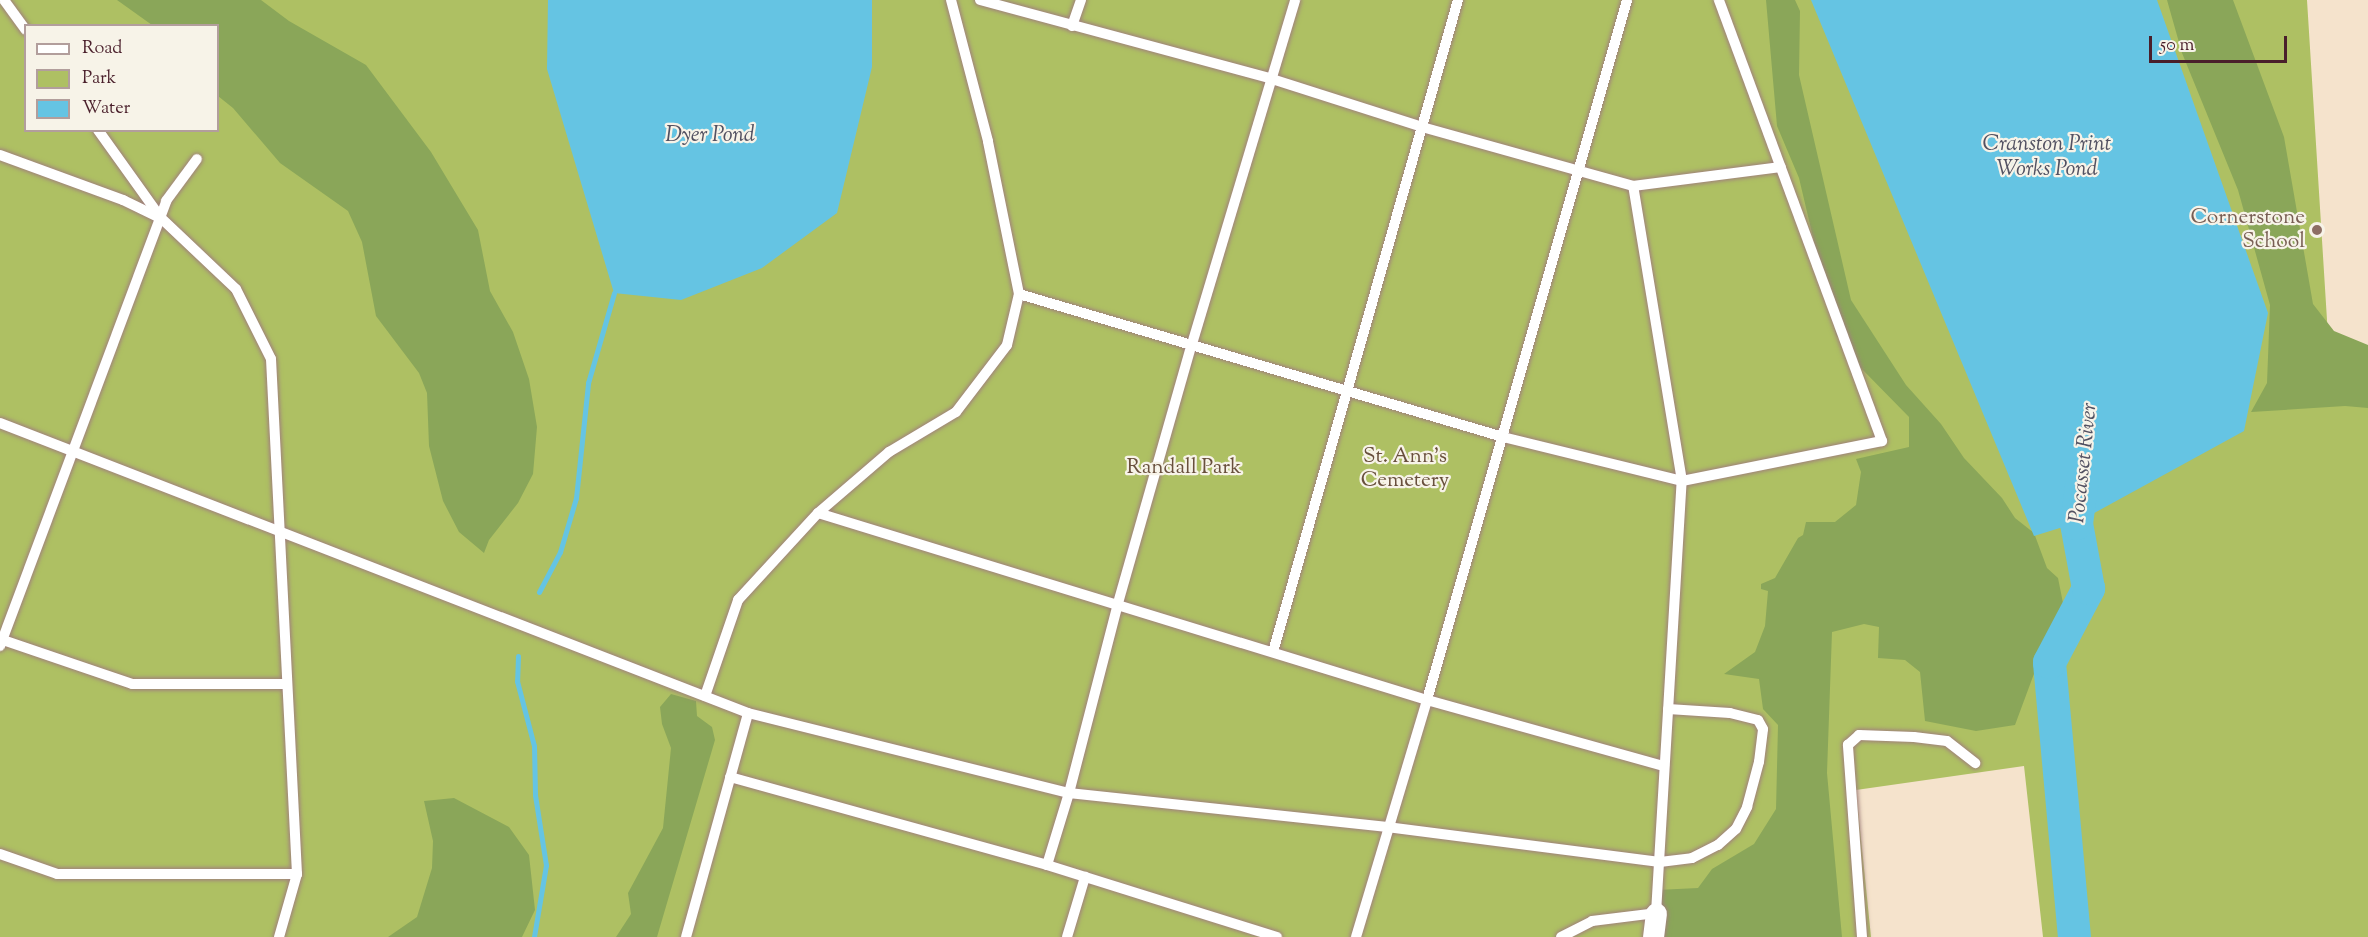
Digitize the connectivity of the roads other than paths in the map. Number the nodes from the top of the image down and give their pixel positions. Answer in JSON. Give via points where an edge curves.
{"nodes":[{"id":1,"x":4,"y":0,"type":"edge"},
{"id":2,"x":951,"y":0,"type":"edge"},
{"id":3,"x":980,"y":0,"type":"edge"},
{"id":4,"x":1081,"y":0,"type":"edge"},
{"id":5,"x":1295,"y":0,"type":"edge"},
{"id":6,"x":1458,"y":0,"type":"edge"},
{"id":7,"x":1627,"y":0,"type":"edge"},
{"id":8,"x":1719,"y":0,"type":"edge"},
{"id":9,"x":1072,"y":26,"type":"junction"},
{"id":10,"x":24,"y":27,"type":"edge"},
{"id":11,"x":1272,"y":79,"type":"junction"},
{"id":12,"x":1422,"y":127,"type":"junction"},
{"id":13,"x":99,"y":132,"type":"edge"},
{"id":14,"x":0,"y":155,"type":"edge"},
{"id":15,"x":197,"y":159,"type":"dead end"},
{"id":16,"x":1781,"y":167,"type":"junction"},
{"id":17,"x":1579,"y":172,"type":"junction"},
{"id":18,"x":1633,"y":186,"type":"junction"},
{"id":19,"x":161,"y":218,"type":"junction"},
{"id":20,"x":1018,"y":294,"type":"junction"},
{"id":21,"x":1192,"y":344,"type":"junction"},
{"id":22,"x":1347,"y":390,"type":"junction"},
{"id":23,"x":0,"y":423,"type":"edge"},
{"id":24,"x":1503,"y":437,"type":"junction"},
{"id":25,"x":73,"y":452,"type":"junction"},
{"id":26,"x":1682,"y":481,"type":"junction"},
{"id":27,"x":818,"y":513,"type":"junction"},
{"id":28,"x":280,"y":531,"type":"junction"},
{"id":29,"x":1118,"y":603,"type":"junction"},
{"id":30,"x":1,"y":641,"type":"edge"},
{"id":31,"x":1273,"y":652,"type":"junction"},
{"id":32,"x":287,"y":684,"type":"junction"},
{"id":33,"x":705,"y":696,"type":"junction"},
{"id":34,"x":1427,"y":700,"type":"junction"},
{"id":35,"x":1668,"y":709,"type":"junction"},
{"id":36,"x":748,"y":713,"type":"junction"},
{"id":37,"x":1975,"y":763,"type":"dead end"},
{"id":38,"x":1664,"y":766,"type":"junction"},
{"id":39,"x":730,"y":777,"type":"junction"},
{"id":40,"x":1070,"y":793,"type":"junction"},
{"id":41,"x":1387,"y":827,"type":"junction"},
{"id":42,"x":0,"y":854,"type":"edge"},
{"id":43,"x":1660,"y":862,"type":"junction"},
{"id":44,"x":1047,"y":865,"type":"junction"},
{"id":45,"x":297,"y":874,"type":"junction"},
{"id":46,"x":1085,"y":877,"type":"junction"},
{"id":47,"x":1656,"y":913,"type":"junction"},
{"id":48,"x":279,"y":937,"type":"edge"},
{"id":49,"x":686,"y":937,"type":"edge"},
{"id":50,"x":1067,"y":937,"type":"edge"},
{"id":51,"x":1277,"y":937,"type":"edge"},
{"id":52,"x":1356,"y":937,"type":"edge"},
{"id":53,"x":1561,"y":937,"type":"edge"},
{"id":54,"x":1653,"y":937,"type":"edge"},
{"id":55,"x":1862,"y":937,"type":"edge"}],
"edges":[{"from":1,"to":10,"type":"lane"},
{"from":2,"to":20,"type":"lane","via":[[988,141]]},
{"from":3,"to":9,"type":"lane"},
{"from":4,"to":9,"type":"lane"},
{"from":5,"to":11,"type":"lane"},
{"from":6,"to":12,"type":"lane"},
{"from":7,"to":17,"type":"lane"},
{"from":8,"to":16,"type":"lane"},
{"from":9,"to":11,"type":"lane"},
{"from":11,"to":12,"type":"lane"},
{"from":11,"to":21,"type":"lane"},
{"from":12,"to":17,"type":"lane"},
{"from":12,"to":22,"type":"lane"},
{"from":13,"to":19,"type":"lane"},
{"from":14,"to":19,"type":"lane"},
{"from":15,"to":19,"type":"lane","via":[[166,201]]},
{"from":16,"to":18,"type":"lane"},
{"from":16,"to":26,"type":"lane","via":[[1882,441]]},
{"from":17,"to":18,"type":"lane"},
{"from":17,"to":24,"type":"lane"},
{"from":18,"to":26,"type":"lane"},
{"from":19,"to":25,"type":"lane"},
{"from":19,"to":28,"type":"lane","via":[[236,289],[271,359]]},
{"from":20,"to":21,"type":"lane"},
{"from":20,"to":27,"type":"lane","via":[[1007,345],[956,412],[889,452]]},
{"from":21,"to":22,"type":"lane"},
{"from":21,"to":29,"type":"lane"},
{"from":22,"to":24,"type":"lane"},
{"from":22,"to":31,"type":"lane"},
{"from":23,"to":25,"type":"lane"},
{"from":24,"to":26,"type":"lane"},
{"from":24,"to":34,"type":"lane"},
{"from":25,"to":28,"type":"lane"},
{"from":25,"to":30,"type":"lane"},
{"from":26,"to":35,"type":"lane"},
{"from":27,"to":29,"type":"lane"},
{"from":27,"to":33,"type":"lane","via":[[738,600]]},
{"from":28,"to":32,"type":"lane"},
{"from":28,"to":33,"type":"lane"},
{"from":29,"to":31,"type":"lane"},
{"from":29,"to":40,"type":"lane"},
{"from":30,"to":32,"type":"lane","via":[[132,684]]},
{"from":31,"to":34,"type":"lane"},
{"from":32,"to":45,"type":"lane"},
{"from":33,"to":36,"type":"lane"},
{"from":34,"to":38,"type":"lane"},
{"from":34,"to":41,"type":"lane"},
{"from":35,"to":38,"type":"lane"},
{"from":35,"to":43,"type":"lane","via":[[1730,713],[1758,720],[1763,729],[1747,807],[1736,829],[1718,846],[1692,858]]},
{"from":36,"to":39,"type":"lane"},
{"from":36,"to":40,"type":"lane"},
{"from":37,"to":55,"type":"lane","via":[[1947,741],[1859,735],[1848,745]]},
{"from":38,"to":43,"type":"lane"},
{"from":39,"to":44,"type":"lane"},
{"from":39,"to":49,"type":"lane"},
{"from":40,"to":41,"type":"lane"},
{"from":40,"to":44,"type":"lane"},
{"from":41,"to":43,"type":"lane"},
{"from":41,"to":52,"type":"lane"},
{"from":42,"to":45,"type":"lane","via":[[57,874]]},
{"from":43,"to":47,"type":"lane"},
{"from":44,"to":46,"type":"lane"},
{"from":45,"to":48,"type":"lane"},
{"from":46,"to":50,"type":"lane"},
{"from":46,"to":51,"type":"lane"},
{"from":47,"to":53,"type":"lane","via":[[1592,921]]},
{"from":47,"to":54,"type":"street"}]}
